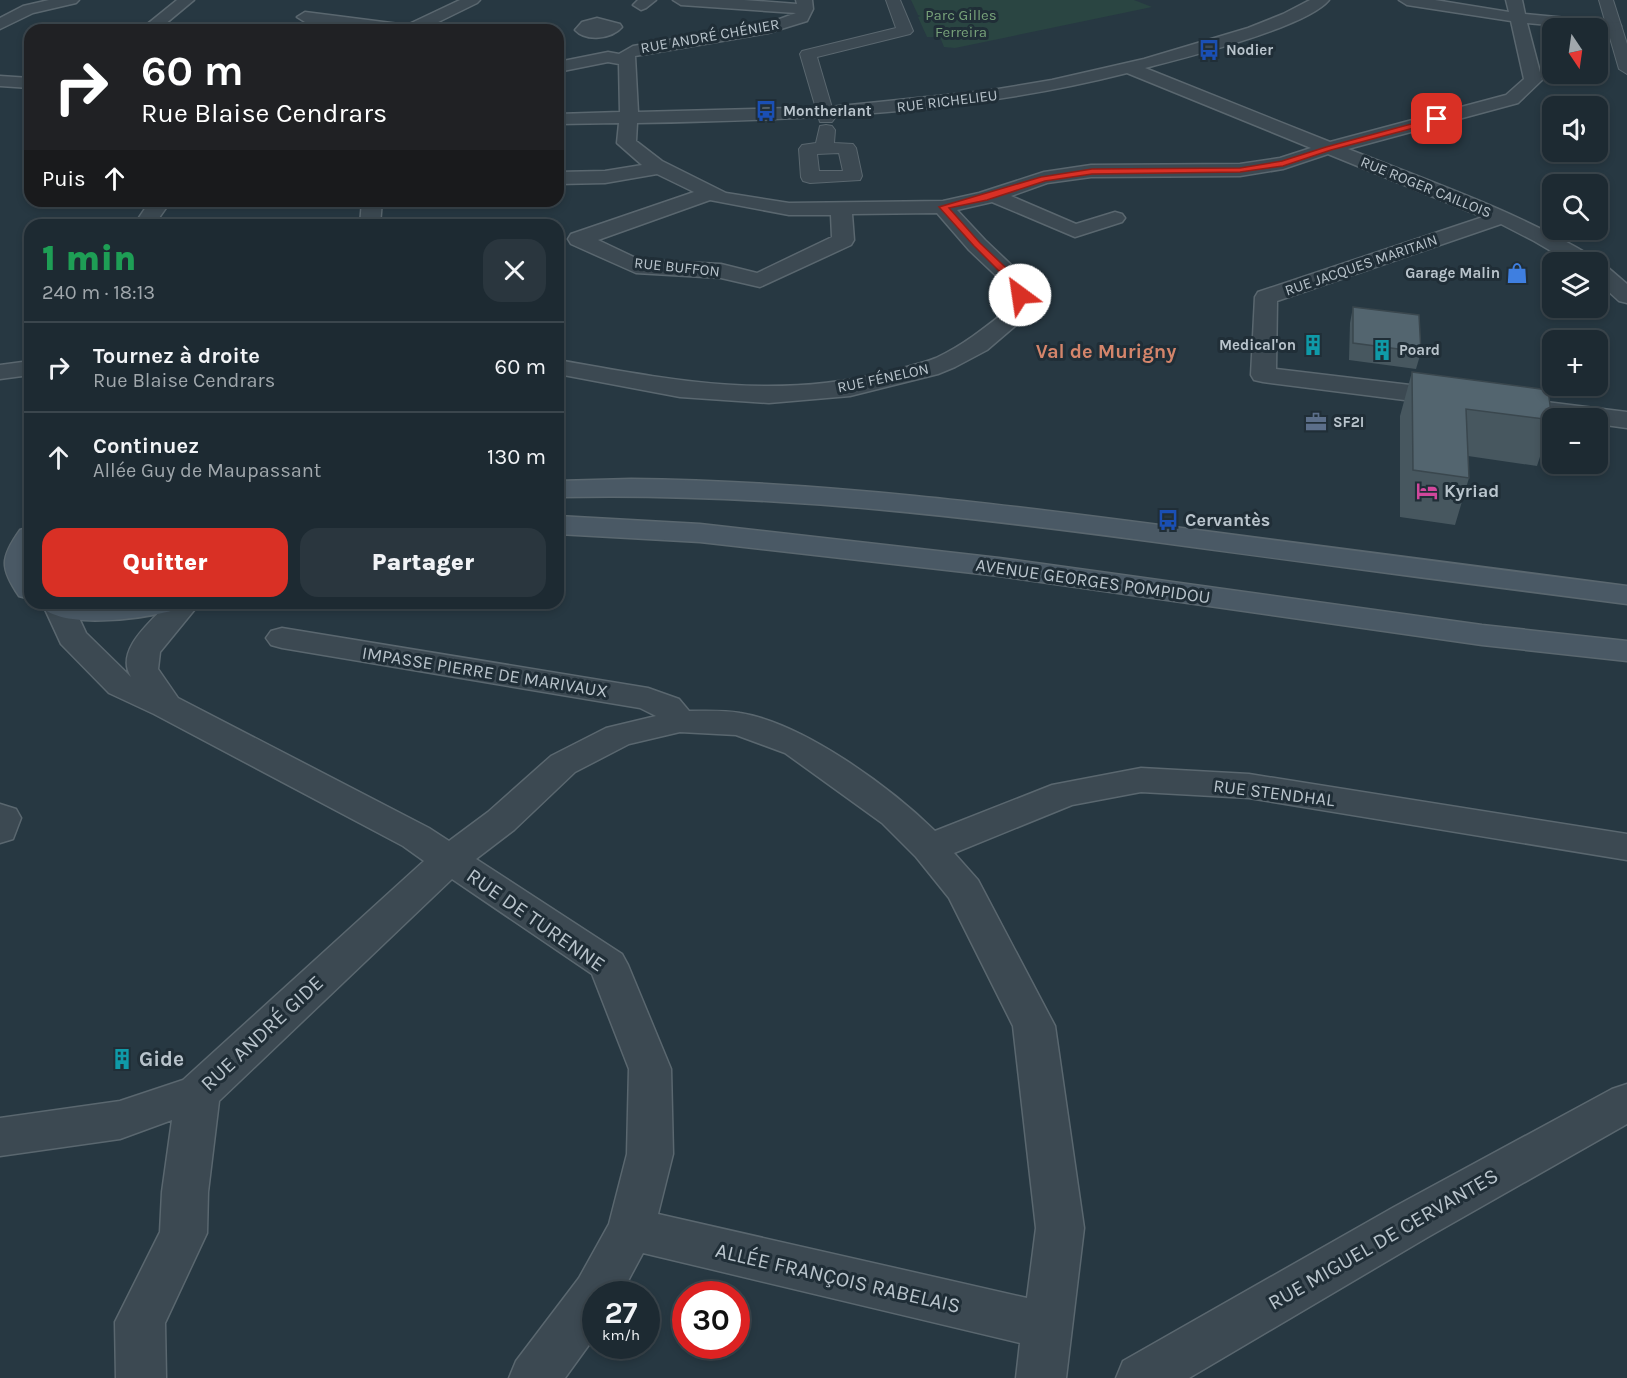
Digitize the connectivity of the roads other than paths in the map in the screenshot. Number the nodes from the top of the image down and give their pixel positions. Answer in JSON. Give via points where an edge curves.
{"nodes":[{"id":1,"x":71,"y":0,"type":"edge"},
{"id":2,"x":186,"y":0,"type":"edge"},
{"id":3,"x":472,"y":0,"type":"edge"},
{"id":4,"x":681,"y":0,"type":"edge"},
{"id":5,"x":893,"y":0,"type":"edge"},
{"id":6,"x":1321,"y":0,"type":"edge"},
{"id":7,"x":1407,"y":0,"type":"edge"},
{"id":8,"x":1514,"y":0,"type":"edge"},
{"id":9,"x":1606,"y":0,"type":"edge"},
{"id":10,"x":805,"y":4,"type":"edge"},
{"id":11,"x":1519,"y":18,"type":"junction"},
{"id":12,"x":308,"y":23,"type":"edge"},
{"id":13,"x":0,"y":24,"type":"edge"},
{"id":14,"x":156,"y":24,"type":"edge"},
{"id":15,"x":363,"y":24,"type":"edge"},
{"id":16,"x":422,"y":24,"type":"edge"},
{"id":17,"x":1613,"y":26,"type":"junction"},
{"id":18,"x":605,"y":32,"type":"dead end"},
{"id":19,"x":630,"y":55,"type":"junction"},
{"id":20,"x":564,"y":66,"type":"edge"},
{"id":21,"x":1129,"y":68,"type":"junction"},
{"id":22,"x":1627,"y":69,"type":"edge"},
{"id":23,"x":0,"y":81,"type":"edge"},
{"id":24,"x":24,"y":83,"type":"edge"},
{"id":25,"x":629,"y":117,"type":"junction"},
{"id":26,"x":564,"y":119,"type":"edge"},
{"id":27,"x":825,"y":126,"type":"junction"},
{"id":28,"x":1329,"y":148,"type":"junction"},
{"id":29,"x":661,"y":167,"type":"junction"},
{"id":30,"x":564,"y":178,"type":"edge"},
{"id":31,"x":711,"y":193,"type":"junction"},
{"id":32,"x":993,"y":195,"type":"junction"},
{"id":33,"x":156,"y":207,"type":"edge"},
{"id":34,"x":943,"y":207,"type":"junction"},
{"id":35,"x":841,"y":209,"type":"junction"},
{"id":36,"x":1502,"y":217,"type":"junction"},
{"id":37,"x":1115,"y":218,"type":"dead end"},
{"id":38,"x":147,"y":219,"type":"edge"},
{"id":39,"x":1568,"y":252,"type":"edge"},
{"id":40,"x":1624,"y":264,"type":"dead end"},
{"id":41,"x":1608,"y":267,"type":"edge"},
{"id":42,"x":1608,"y":278,"type":"edge"},
{"id":43,"x":1627,"y":296,"type":"edge"},
{"id":44,"x":564,"y":368,"type":"edge"},
{"id":45,"x":24,"y":369,"type":"edge"},
{"id":46,"x":0,"y":372,"type":"edge"},
{"id":47,"x":1627,"y":420,"type":"edge"},
{"id":48,"x":564,"y":489,"type":"edge"},
{"id":49,"x":564,"y":525,"type":"edge"},
{"id":50,"x":24,"y":537,"type":"edge"},
{"id":51,"x":24,"y":546,"type":"edge"},
{"id":52,"x":0,"y":547,"type":"edge"},
{"id":53,"x":24,"y":581,"type":"edge"},
{"id":54,"x":24,"y":590,"type":"edge"},
{"id":55,"x":0,"y":591,"type":"edge"},
{"id":56,"x":1627,"y":595,"type":"edge"},
{"id":57,"x":58,"y":609,"type":"edge"},
{"id":58,"x":83,"y":609,"type":"edge"},
{"id":59,"x":128,"y":609,"type":"edge"},
{"id":60,"x":180,"y":609,"type":"edge"},
{"id":61,"x":282,"y":638,"type":"dead end"},
{"id":62,"x":1627,"y":651,"type":"edge"},
{"id":63,"x":166,"y":706,"type":"junction"},
{"id":64,"x":680,"y":721,"type":"junction"},
{"id":65,"x":0,"y":817,"type":"edge"},
{"id":66,"x":0,"y":830,"type":"edge"},
{"id":67,"x":929,"y":848,"type":"junction"},
{"id":68,"x":1627,"y":848,"type":"edge"},
{"id":69,"x":450,"y":859,"type":"junction"},
{"id":70,"x":198,"y":1093,"type":"junction"},
{"id":71,"x":1627,"y":1102,"type":"edge"},
{"id":72,"x":0,"y":1137,"type":"edge"},
{"id":73,"x":631,"y":1229,"type":"junction"},
{"id":74,"x":1046,"y":1326,"type":"junction"},
{"id":75,"x":141,"y":1378,"type":"edge"},
{"id":76,"x":534,"y":1378,"type":"edge"},
{"id":77,"x":1041,"y":1378,"type":"edge"},
{"id":78,"x":1141,"y":1378,"type":"edge"}],
"edges":[{"from":1,"to":13,"type":"street","via":[[28,9]]},
{"from":2,"to":14,"type":"street"},
{"from":3,"to":16,"type":"street"},
{"from":4,"to":10,"type":"street"},
{"from":5,"to":27,"type":"street","via":[[905,32],[808,54]]},
{"from":6,"to":21,"type":"street","name":"RUE RICHELIEU","via":[[1303,12],[1248,33]]},
{"from":7,"to":11,"type":"street"},
{"from":8,"to":11,"type":"street"},
{"from":9,"to":17,"type":"street"},
{"from":10,"to":19,"type":"street","name":"RUE ANDRÉ CHÉNIER","via":[[802,18],[768,28]]},
{"from":11,"to":17,"type":"street"},
{"from":11,"to":28,"type":"street","via":[[1533,81],[1512,99]]},
{"from":12,"to":15,"type":"street","via":[[332,20]]},
{"from":17,"to":22,"type":"street"},
{"from":18,"to":19,"type":"street"},
{"from":19,"to":20,"type":"street"},
{"from":19,"to":25,"type":"street","name":"RUE ANDRÉ CHÉNIER"},
{"from":21,"to":27,"type":"street","name":"RUE RICHELIEU","via":[[1029,90],[919,105]]},
{"from":21,"to":28,"type":"street","name":"RUE ROGER CAILLOIS"},
{"from":23,"to":24,"type":"street"},
{"from":25,"to":26,"type":"street","name":"RUE RICHELIEU"},
{"from":25,"to":27,"type":"street","name":"RUE RICHELIEU"},
{"from":25,"to":29,"type":"street","name":"RUE ANDRÉ CHÉNIER","via":[[626,143]]},
{"from":28,"to":32,"type":"street","via":[[1283,163],[1240,170],[1092,171],[1044,178]]},
{"from":28,"to":36,"type":"street","name":"RUE ROGER CAILLOIS"},
{"from":29,"to":30,"type":"street","via":[[605,177]]},
{"from":29,"to":31,"type":"street"},
{"from":31,"to":35,"type":"street","via":[[789,209]]},
{"from":31,"to":35,"type":"street","name":"RUE BUFFON","via":[[579,239],[636,266],[721,271],[760,280],[843,240]]},
{"from":32,"to":34,"type":"street"},
{"from":32,"to":37,"type":"street","via":[[1075,231]]},
{"from":33,"to":38,"type":"street"},
{"from":34,"to":35,"type":"street"},
{"from":34,"to":44,"type":"street","name":"RUE FÉNELON","via":[[1019,285],[1023,309],[978,345],[930,369],[850,388],[768,395],[680,389]]},
{"from":36,"to":39,"type":"street","name":"RUE ROGER CAILLOIS"},
{"from":36,"to":47,"type":"street","name":"RUE JACQUES MARITAIN","via":[[1266,297],[1263,375]]},
{"from":40,"to":41,"type":"street"},
{"from":42,"to":43,"type":"street"},
{"from":45,"to":46,"type":"street"},
{"from":48,"to":56,"type":"main road","via":[[694,486],[845,495],[973,508]]},
{"from":49,"to":62,"type":"main road","name":"AVENUE GEORGES POMPIDOU","via":[[699,532],[999,567],[1482,635]]},
{"from":50,"to":52,"type":"main road"},
{"from":51,"to":53,"type":"main road","via":[[19,573]]},
{"from":54,"to":55,"type":"main road"},
{"from":57,"to":63,"type":"street","name":"RUE DE TURENNE","via":[[72,637],[93,661],[121,686]]},
{"from":58,"to":59,"type":"main road"},
{"from":60,"to":63,"type":"street","name":"RUE DE TURENNE","via":[[144,651],[142,669]]},
{"from":61,"to":64,"type":"street","name":"IMPASSE PIERRE DE MARIVAUX","via":[[648,699],[667,707]]},
{"from":63,"to":69,"type":"street","name":"RUE DE TURENNE","via":[[416,837]]},
{"from":64,"to":67,"type":"street","name":"RUE ANDRÉ GIDE","via":[[740,724],[797,745],[895,814]]},
{"from":64,"to":69,"type":"street","name":"RUE ANDRÉ GIDE","via":[[618,736],[563,764],[501,821]]},
{"from":65,"to":66,"type":"street"},
{"from":67,"to":68,"type":"street","name":"RUE STENDHAL","via":[[1065,794],[1141,780],[1249,786]]},
{"from":67,"to":74,"type":"street","name":"RUE ANDRÉ GIDE","via":[[964,890],[1034,1026],[1060,1228]]},
{"from":69,"to":70,"type":"street","name":"RUE ANDRÉ GIDE"},
{"from":69,"to":73,"type":"street","name":"RUE DE TURENNE","via":[[608,965],[650,1069],[650,1154]]},
{"from":70,"to":72,"type":"street","name":"RUE ANDRÉ GIDE","via":[[120,1119]]},
{"from":70,"to":75,"type":"street","via":[[183,1233],[140,1322]]},
{"from":71,"to":78,"type":"street","name":"RUE MIGUEL DE CERVANTES"},
{"from":73,"to":74,"type":"street","name":"ALLÉE FRANÇOIS RABELAIS"},
{"from":73,"to":76,"type":"street","name":"RUE DE TURENNE","via":[[596,1294]]},
{"from":74,"to":77,"type":"street","name":"RUE ANDRÉ GIDE"}]}
